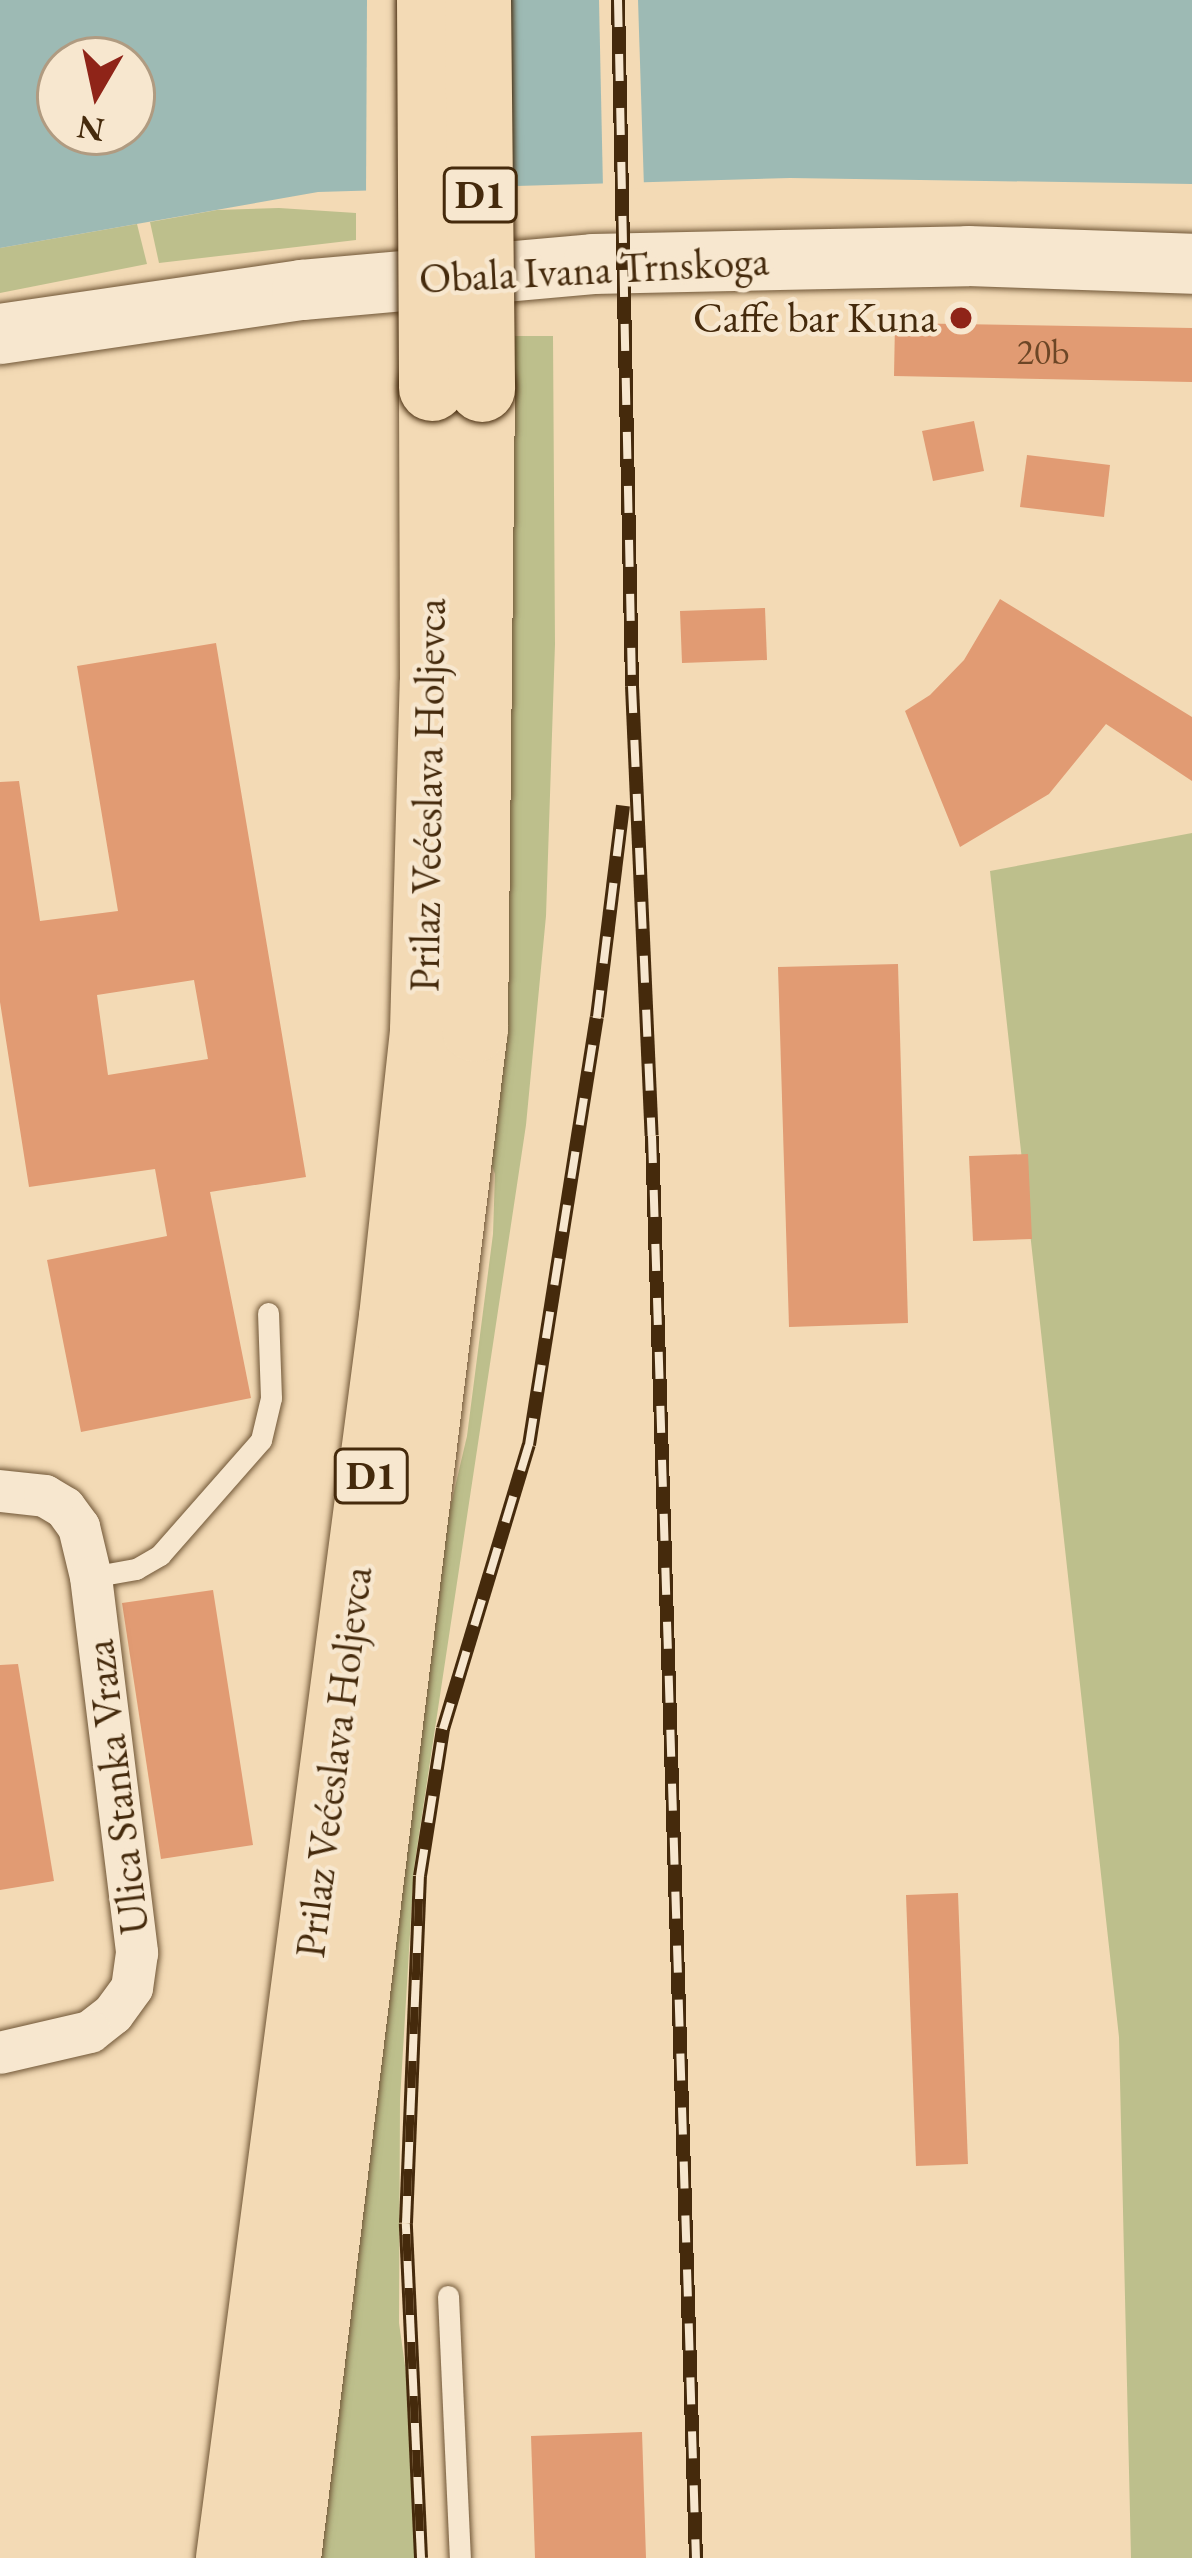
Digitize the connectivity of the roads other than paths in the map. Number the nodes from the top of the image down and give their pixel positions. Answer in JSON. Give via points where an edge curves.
{"nodes":[{"id":1,"x":430,"y":0,"type":"edge"},
{"id":2,"x":478,"y":0,"type":"edge"},
{"id":3,"x":1192,"y":264,"type":"edge"},
{"id":4,"x":0,"y":334,"type":"edge"},
{"id":5,"x":457,"y":389,"type":"junction"},
{"id":6,"x":268,"y":1313,"type":"dead end"},
{"id":7,"x":0,"y":1490,"type":"edge"},
{"id":8,"x":91,"y":1576,"type":"junction"},
{"id":9,"x":0,"y":2053,"type":"edge"},
{"id":10,"x":448,"y":2296,"type":"dead end"},
{"id":11,"x":230,"y":2558,"type":"edge"},
{"id":12,"x":288,"y":2558,"type":"edge"},
{"id":13,"x":460,"y":2558,"type":"edge"}],
"edges":[{"from":1,"to":5,"type":"highway","number":"D1","bridge":true},
{"from":2,"to":5,"type":"highway","number":"D1","bridge":true},
{"from":3,"to":4,"type":"street","name":"Obala Ivana Trnskoga","via":[[968,256],[593,264],[302,290]]},
{"from":5,"to":11,"type":"highway","name":"Prilaz Većeslava Holjevca","number":"D1","via":[[433,682],[424,1030]]},
{"from":5,"to":12,"type":"highway","name":"Prilaz Većeslava Holjevca","number":"D1","via":[[473,1051]]},
{"from":6,"to":8,"type":"lane","via":[[271,1397],[261,1440],[160,1555],[136,1569]]},
{"from":7,"to":8,"type":"street","name":"Ulica Stanka Vraza","via":[[45,1496],[65,1508],[79,1527]]},
{"from":8,"to":9,"type":"street","name":"Ulica Stanka Vraza","via":[[137,1953],[132,1988],[90,2032]]},
{"from":10,"to":13,"type":"lane"}]}
